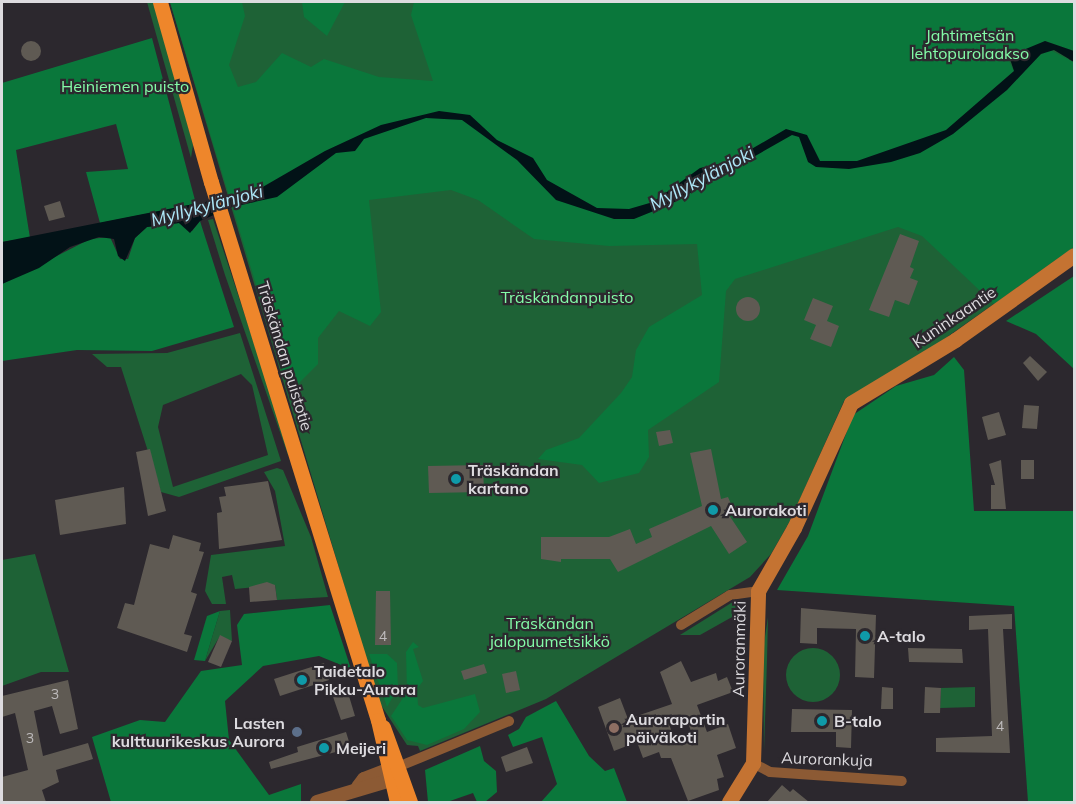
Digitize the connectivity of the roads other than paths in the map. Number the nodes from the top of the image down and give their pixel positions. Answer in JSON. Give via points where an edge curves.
{"nodes":[{"id":1,"x":160,"y":2,"type":"edge"},
{"id":2,"x":1074,"y":255,"type":"edge"},
{"id":3,"x":850,"y":403,"type":"joint"},
{"id":4,"x":758,"y":591,"type":"junction"},
{"id":5,"x":681,"y":626,"type":"dead end"},
{"id":6,"x":509,"y":721,"type":"dead end"},
{"id":7,"x":753,"y":763,"type":"junction"},
{"id":8,"x":393,"y":771,"type":"junction"},
{"id":9,"x":902,"y":781,"type":"dead end"},
{"id":10,"x":317,"y":802,"type":"edge"},
{"id":11,"x":397,"y":802,"type":"edge"},
{"id":12,"x":410,"y":802,"type":"edge"},
{"id":13,"x":729,"y":802,"type":"edge"}],
"edges":[{"from":1,"to":8,"type":"main road","name":"Träskändan puistotie","via":[[211,182]]},
{"from":2,"to":3,"type":"main road","name":"Kuninkaantie","via":[[955,340]]},
{"from":3,"to":4,"type":"main road","name":"Auroranmäki","via":[[794,528]]},
{"from":4,"to":5,"type":"street","via":[[730,595]]},
{"from":4,"to":7,"type":"main road","name":"Auroranmäki"},
{"from":6,"to":8,"type":"street"},
{"from":7,"to":9,"type":"street","name":"Aurorankuja","via":[[770,772]]},
{"from":7,"to":13,"type":"main road","name":"Auroranmäki"},
{"from":8,"to":10,"type":"street","via":[[364,779],[358,787]]},
{"from":8,"to":11,"type":"main road"},
{"from":8,"to":12,"type":"main road"}]}
